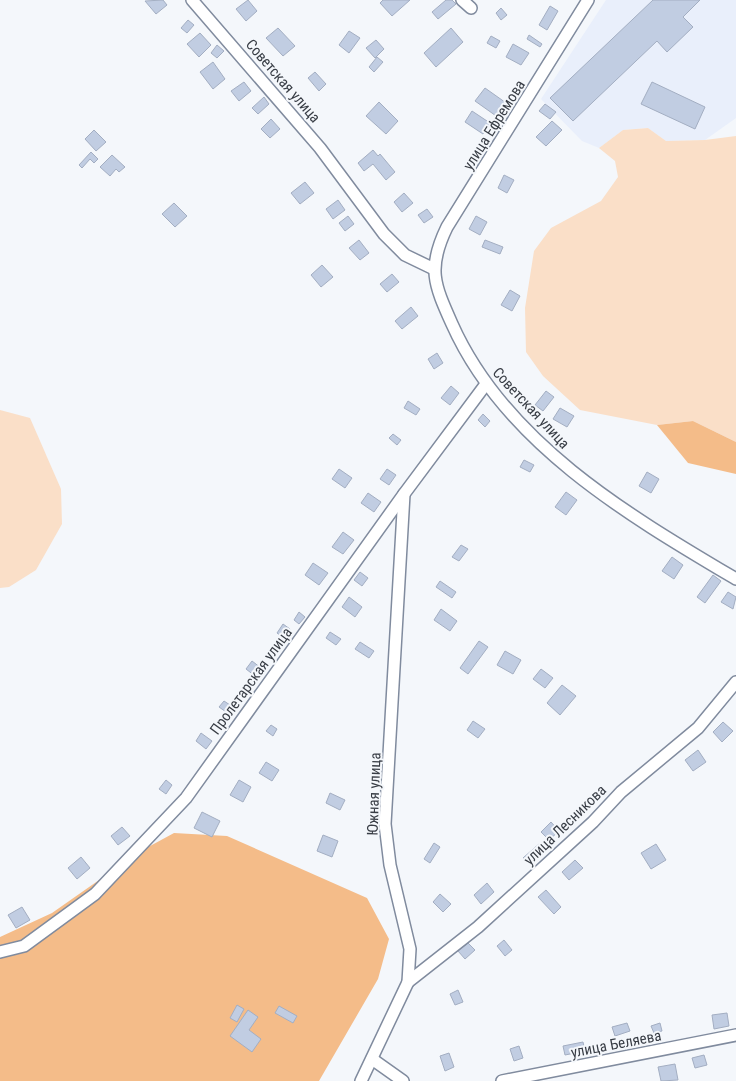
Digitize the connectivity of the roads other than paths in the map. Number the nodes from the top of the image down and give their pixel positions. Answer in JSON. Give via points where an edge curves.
{"nodes":[{"id":1,"x":192,"y":0,"type":"edge"},
{"id":2,"x":462,"y":0,"type":"edge"},
{"id":3,"x":588,"y":0,"type":"edge"},
{"id":4,"x":471,"y":8,"type":"dead end"},
{"id":5,"x":434,"y":269,"type":"junction"},
{"id":6,"x":486,"y":384,"type":"junction"},
{"id":7,"x":404,"y":494,"type":"junction"},
{"id":8,"x":736,"y":579,"type":"edge"},
{"id":9,"x":736,"y":682,"type":"edge"},
{"id":10,"x":0,"y":952,"type":"edge"},
{"id":11,"x":408,"y":982,"type":"junction"},
{"id":12,"x":736,"y":1035,"type":"edge"},
{"id":13,"x":372,"y":1059,"type":"junction"},
{"id":14,"x":361,"y":1081,"type":"edge"},
{"id":15,"x":403,"y":1081,"type":"edge"},
{"id":16,"x":502,"y":1081,"type":"edge"}],
"edges":[{"from":1,"to":5,"type":"street","name":"Советская улица","via":[[320,148],[384,234],[405,255]]},
{"from":2,"to":4,"type":"street"},
{"from":3,"to":5,"type":"street","name":"улица Ефремова","via":[[447,227],[437,247]]},
{"from":5,"to":6,"type":"street","name":"Советская улица","via":[[442,301],[464,351]]},
{"from":6,"to":7,"type":"street","name":"Пролетарская улица"},
{"from":6,"to":8,"type":"street","name":"Советская улица","via":[[532,435],[581,478],[636,518]]},
{"from":7,"to":10,"type":"street","name":"Пролетарская улица","via":[[186,798],[95,894],[24,946]]},
{"from":7,"to":11,"type":"street","name":"Южная улица","via":[[385,824],[390,865],[410,949]]},
{"from":9,"to":11,"type":"street","name":"улица Лесникова","via":[[698,728],[620,792],[593,822],[478,927]]},
{"from":11,"to":13,"type":"street","name":"Южная улица"},
{"from":12,"to":16,"type":"street","name":"улица Беляева"},
{"from":13,"to":14,"type":"street","name":"Южная улица"},
{"from":13,"to":15,"type":"street"}]}
